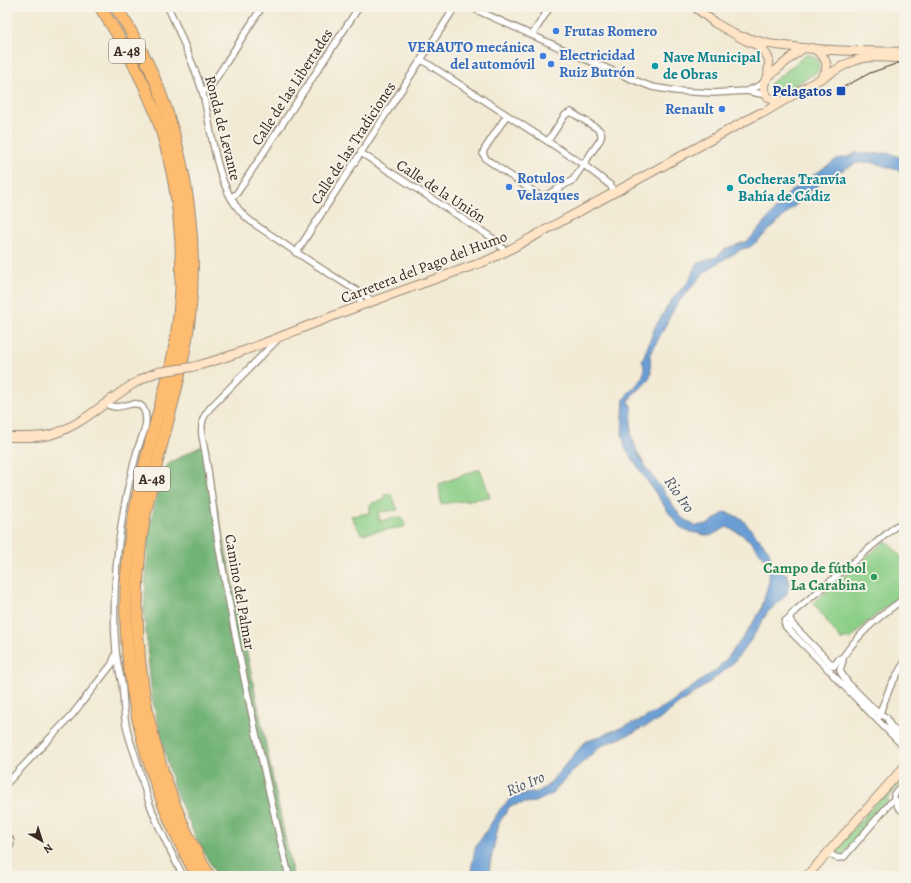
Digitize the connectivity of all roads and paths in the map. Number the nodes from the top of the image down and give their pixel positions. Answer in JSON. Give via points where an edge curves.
{"nodes":[{"id":1,"x":100,"y":7,"type":"edge"},
{"id":2,"x":116,"y":7,"type":"edge"},
{"id":3,"x":168,"y":7,"type":"edge"},
{"id":4,"x":262,"y":7,"type":"edge"},
{"id":5,"x":358,"y":7,"type":"edge"},
{"id":6,"x":455,"y":7,"type":"edge"},
{"id":7,"x":470,"y":7,"type":"edge"},
{"id":8,"x":550,"y":7,"type":"edge"},
{"id":9,"x":695,"y":7,"type":"edge"},
{"id":10,"x":532,"y":35,"type":"junction"},
{"id":11,"x":738,"y":36,"type":"junction"},
{"id":12,"x":808,"y":48,"type":"junction"},
{"id":13,"x":904,"y":52,"type":"edge"},
{"id":14,"x":904,"y":58,"type":"edge"},
{"id":15,"x":422,"y":60,"type":"junction"},
{"id":16,"x":767,"y":78,"type":"junction"},
{"id":17,"x":820,"y":80,"type":"junction"},
{"id":18,"x":747,"y":91,"type":"junction"},
{"id":19,"x":203,"y":92,"type":"junction"},
{"id":20,"x":767,"y":96,"type":"junction"},
{"id":21,"x":781,"y":101,"type":"junction"},
{"id":22,"x":760,"y":113,"type":"junction"},
{"id":23,"x":506,"y":114,"type":"junction"},
{"id":24,"x":548,"y":141,"type":"junction"},
{"id":25,"x":360,"y":153,"type":"junction"},
{"id":26,"x":584,"y":165,"type":"junction"},
{"id":27,"x":615,"y":193,"type":"junction"},
{"id":28,"x":231,"y":198,"type":"junction"},
{"id":29,"x":504,"y":252,"type":"junction"},
{"id":30,"x":296,"y":253,"type":"junction"},
{"id":31,"x":357,"y":291,"type":"junction"},
{"id":32,"x":370,"y":300,"type":"junction"},
{"id":33,"x":362,"y":303,"type":"junction"},
{"id":34,"x":278,"y":338,"type":"junction"},
{"id":35,"x":106,"y":403,"type":"junction"},
{"id":36,"x":7,"y":437,"type":"edge"},
{"id":37,"x":904,"y":523,"type":"edge"},
{"id":38,"x":904,"y":599,"type":"edge"},
{"id":39,"x":790,"y":621,"type":"junction"},
{"id":40,"x":116,"y":653,"type":"junction"},
{"id":41,"x":843,"y":657,"type":"junction"},
{"id":42,"x":904,"y":663,"type":"edge"},
{"id":43,"x":832,"y":670,"type":"junction"},
{"id":44,"x":840,"y":670,"type":"junction"},
{"id":45,"x":884,"y":704,"type":"junction"},
{"id":46,"x":871,"y":706,"type":"junction"},
{"id":47,"x":883,"y":719,"type":"junction"},
{"id":48,"x":904,"y":739,"type":"edge"},
{"id":49,"x":904,"y":747,"type":"edge"},
{"id":50,"x":904,"y":767,"type":"edge"},
{"id":51,"x":904,"y":782,"type":"edge"},
{"id":52,"x":7,"y":783,"type":"edge"},
{"id":53,"x":895,"y":801,"type":"junction"},
{"id":54,"x":904,"y":805,"type":"edge"},
{"id":55,"x":904,"y":812,"type":"edge"},
{"id":56,"x":7,"y":837,"type":"edge"},
{"id":57,"x":10,"y":846,"type":"dead end"},
{"id":58,"x":828,"y":852,"type":"junction"},
{"id":59,"x":183,"y":876,"type":"edge"},
{"id":60,"x":197,"y":876,"type":"edge"},
{"id":61,"x":209,"y":876,"type":"edge"},
{"id":62,"x":290,"y":876,"type":"edge"},
{"id":63,"x":807,"y":876,"type":"edge"}],
"edges":[{"from":1,"to":60,"type":"highway","number":"A-48","via":[[122,43],[154,111],[166,147],[178,208],[181,257],[178,325],[135,510],[126,587],[126,622],[130,675],[143,744],[173,829]]},
{"from":2,"to":61,"type":"highway","number":"A-48","via":[[146,59],[166,108],[181,166],[190,223],[192,278],[188,326],[182,365],[146,510],[137,585],[137,619],[141,673],[158,759],[194,848]]},
{"from":3,"to":19,"type":"street","name":"Ronda de Levante"},
{"from":4,"to":19,"type":"street","via":[[211,86]]},
{"from":5,"to":28,"type":"street","name":"Calle de las Libertades","via":[[237,193]]},
{"from":6,"to":15,"type":"street","name":"Calle de las Tradiciones"},
{"from":7,"to":10,"type":"street"},
{"from":8,"to":10,"type":"street"},
{"from":9,"to":11,"type":"street","via":[[714,23]]},
{"from":10,"to":18,"type":"street","via":[[652,87],[713,94]]},
{"from":11,"to":12,"type":"street","via":[[775,45]]},
{"from":11,"to":16,"type":"street","via":[[759,46],[766,53],[769,62]]},
{"from":12,"to":13,"type":"street"},
{"from":12,"to":16,"type":"street","via":[[794,55]]},
{"from":12,"to":17,"type":"street","via":[[824,57],[826,69]]},
{"from":14,"to":17,"type":"street","name":"Carretera del Pago del Humo","via":[[858,59],[843,65]]},
{"from":15,"to":23,"type":"street"},
{"from":15,"to":25,"type":"street","name":"Calle de las Tradiciones"},
{"from":16,"to":18,"type":"street","via":[[761,85]]},
{"from":16,"to":20,"type":"street","via":[[764,89]]},
{"from":17,"to":21,"type":"street","name":"Carretera del Pago del Humo"},
{"from":18,"to":20,"type":"street"},
{"from":19,"to":28,"type":"street","name":"Ronda de Levante","via":[[223,181]]},
{"from":20,"to":21,"type":"street"},
{"from":20,"to":22,"type":"street","via":[[767,105]]},
{"from":21,"to":22,"type":"street","name":"Carretera del Pago del Humo"},
{"from":22,"to":27,"type":"street","name":"Carretera del Pago del Humo"},
{"from":23,"to":24,"type":"street"},
{"from":23,"to":26,"type":"street","via":[[483,154],[486,159],[537,195],[545,196],[570,182]]},
{"from":24,"to":26,"type":"street"},
{"from":24,"to":26,"type":"street","via":[[565,115],[571,112],[598,129],[601,138]]},
{"from":25,"to":29,"type":"street","name":"Calle de la Unión","via":[[494,239]]},
{"from":25,"to":30,"type":"street","name":"Calle de las Tradiciones"},
{"from":26,"to":27,"type":"street","via":[[610,185]]},
{"from":27,"to":29,"type":"street","name":"Carretera del Pago del Humo"},
{"from":28,"to":30,"type":"street","name":"Ronda de Levante","via":[[249,220]]},
{"from":29,"to":32,"type":"street","name":"Carretera del Pago del Humo","via":[[486,261]]},
{"from":30,"to":31,"type":"street","name":"Ronda de Levante"},
{"from":31,"to":32,"type":"street","name":"Ronda de Levante"},
{"from":31,"to":33,"type":"street"},
{"from":32,"to":33,"type":"street","name":"Carretera del Pago del Humo"},
{"from":33,"to":34,"type":"street","name":"Carretera del Pago del Humo"},
{"from":34,"to":35,"type":"street","name":"Carretera del Pago del Humo","bridge":true,"via":[[192,367],[158,372],[139,380]]},
{"from":34,"to":62,"type":"street","name":"Camino del Palmar","via":[[210,408],[201,426],[236,644]]},
{"from":35,"to":36,"type":"street","via":[[75,424],[57,432],[44,436]]},
{"from":35,"to":40,"type":"street","via":[[118,408],[134,403],[140,405],[146,418],[120,536],[115,587]]},
{"from":37,"to":39,"type":"street","via":[[896,526],[796,610]]},
{"from":38,"to":41,"type":"street","via":[[872,623]]},
{"from":39,"to":43,"type":"street"},
{"from":39,"to":43,"type":"street","via":[[785,621],[786,627]]},
{"from":40,"to":52,"type":"street","via":[[112,664],[72,715]]},
{"from":40,"to":59,"type":"street","via":[[127,729],[143,786],[161,832]]},
{"from":41,"to":43,"type":"street"},
{"from":41,"to":44,"type":"street"},
{"from":42,"to":45,"type":"street","via":[[891,685]]},
{"from":43,"to":44,"type":"street","via":[[837,666]]},
{"from":43,"to":47,"type":"street"},
{"from":44,"to":46,"type":"street","via":[[847,682]]},
{"from":45,"to":46,"type":"street"},
{"from":45,"to":47,"type":"street"},
{"from":46,"to":47,"type":"street"},
{"from":47,"to":48,"type":"street"},
{"from":47,"to":49,"type":"street"},
{"from":50,"to":58,"type":"street"},
{"from":51,"to":53,"type":"street","via":[[893,796]]},
{"from":53,"to":54,"type":"street","via":[[900,801]]},
{"from":53,"to":55,"type":"street"},
{"from":53,"to":58,"type":"street","via":[[844,857],[836,858]]},
{"from":56,"to":57,"type":"street","via":[[10,839]]},
{"from":58,"to":63,"type":"street"}]}
